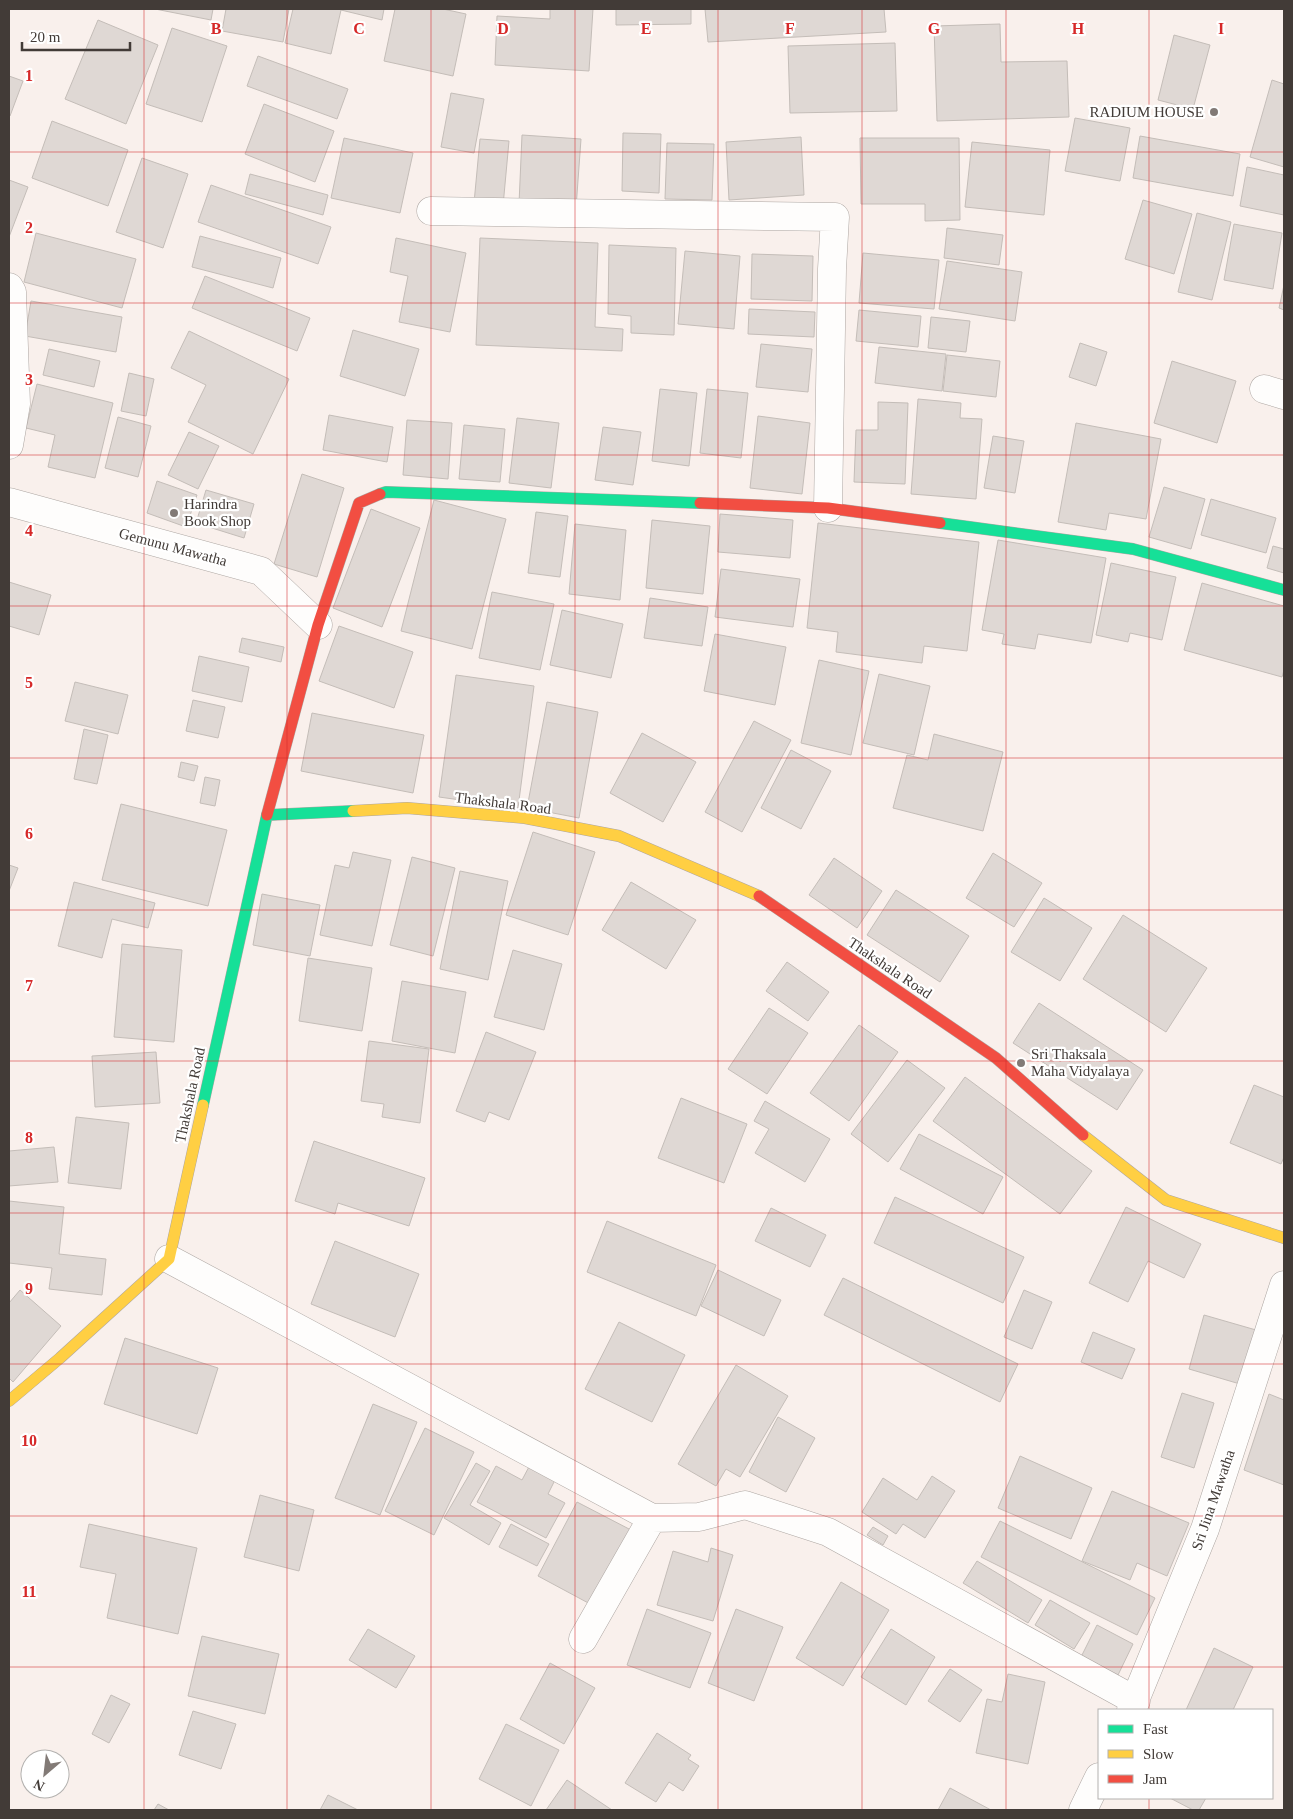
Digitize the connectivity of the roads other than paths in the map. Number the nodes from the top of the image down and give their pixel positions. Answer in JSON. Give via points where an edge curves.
{"nodes":[{"id":1,"x":431,"y":211,"type":"dead end"},
{"id":2,"x":9,"y":287,"type":"edge"},
{"id":3,"x":9,"y":445,"type":"edge"},
{"id":4,"x":9,"y":502,"type":"edge"},
{"id":5,"x":828,"y":508,"type":"junction"},
{"id":6,"x":1284,"y":590,"type":"edge"},
{"id":7,"x":318,"y":625,"type":"junction"},
{"id":8,"x":267,"y":815,"type":"junction"},
{"id":9,"x":1284,"y":1238,"type":"edge"},
{"id":10,"x":169,"y":1259,"type":"junction"},
{"id":11,"x":1284,"y":1285,"type":"edge"},
{"id":12,"x":9,"y":1401,"type":"edge"},
{"id":13,"x":652,"y":1518,"type":"junction"},
{"id":14,"x":583,"y":1639,"type":"dead end"},
{"id":15,"x":1133,"y":1706,"type":"edge"},
{"id":16,"x":1098,"y":1779,"type":"edge"},
{"id":17,"x":1083,"y":1810,"type":"edge"}],
"edges":[{"from":1,"to":5,"type":"street","via":[[835,217]]},
{"from":2,"to":3,"type":"street","via":[[12,292],[16,404]]},
{"from":4,"to":7,"type":"street","name":"Gemunu Mawatha","via":[[261,571]]},
{"from":5,"to":6,"type":"street","via":[[1133,549]]},
{"from":5,"to":7,"type":"street","via":[[386,492],[359,503]]},
{"from":7,"to":8,"type":"street"},
{"from":8,"to":9,"type":"street","name":"Thakshala Road","via":[[407,808],[525,818],[619,836],[754,893],[996,1058],[1077,1130],[1166,1200]]},
{"from":8,"to":10,"type":"street","name":"Thakshala Road"},
{"from":10,"to":12,"type":"street"},
{"from":10,"to":13,"type":"street"},
{"from":11,"to":15,"type":"street","name":"Sri Jina Mawatha","via":[[1205,1529]]},
{"from":13,"to":14,"type":"street"},
{"from":13,"to":15,"type":"street","via":[[699,1517],[745,1505],[828,1532]]},
{"from":16,"to":17,"type":"street"}]}
